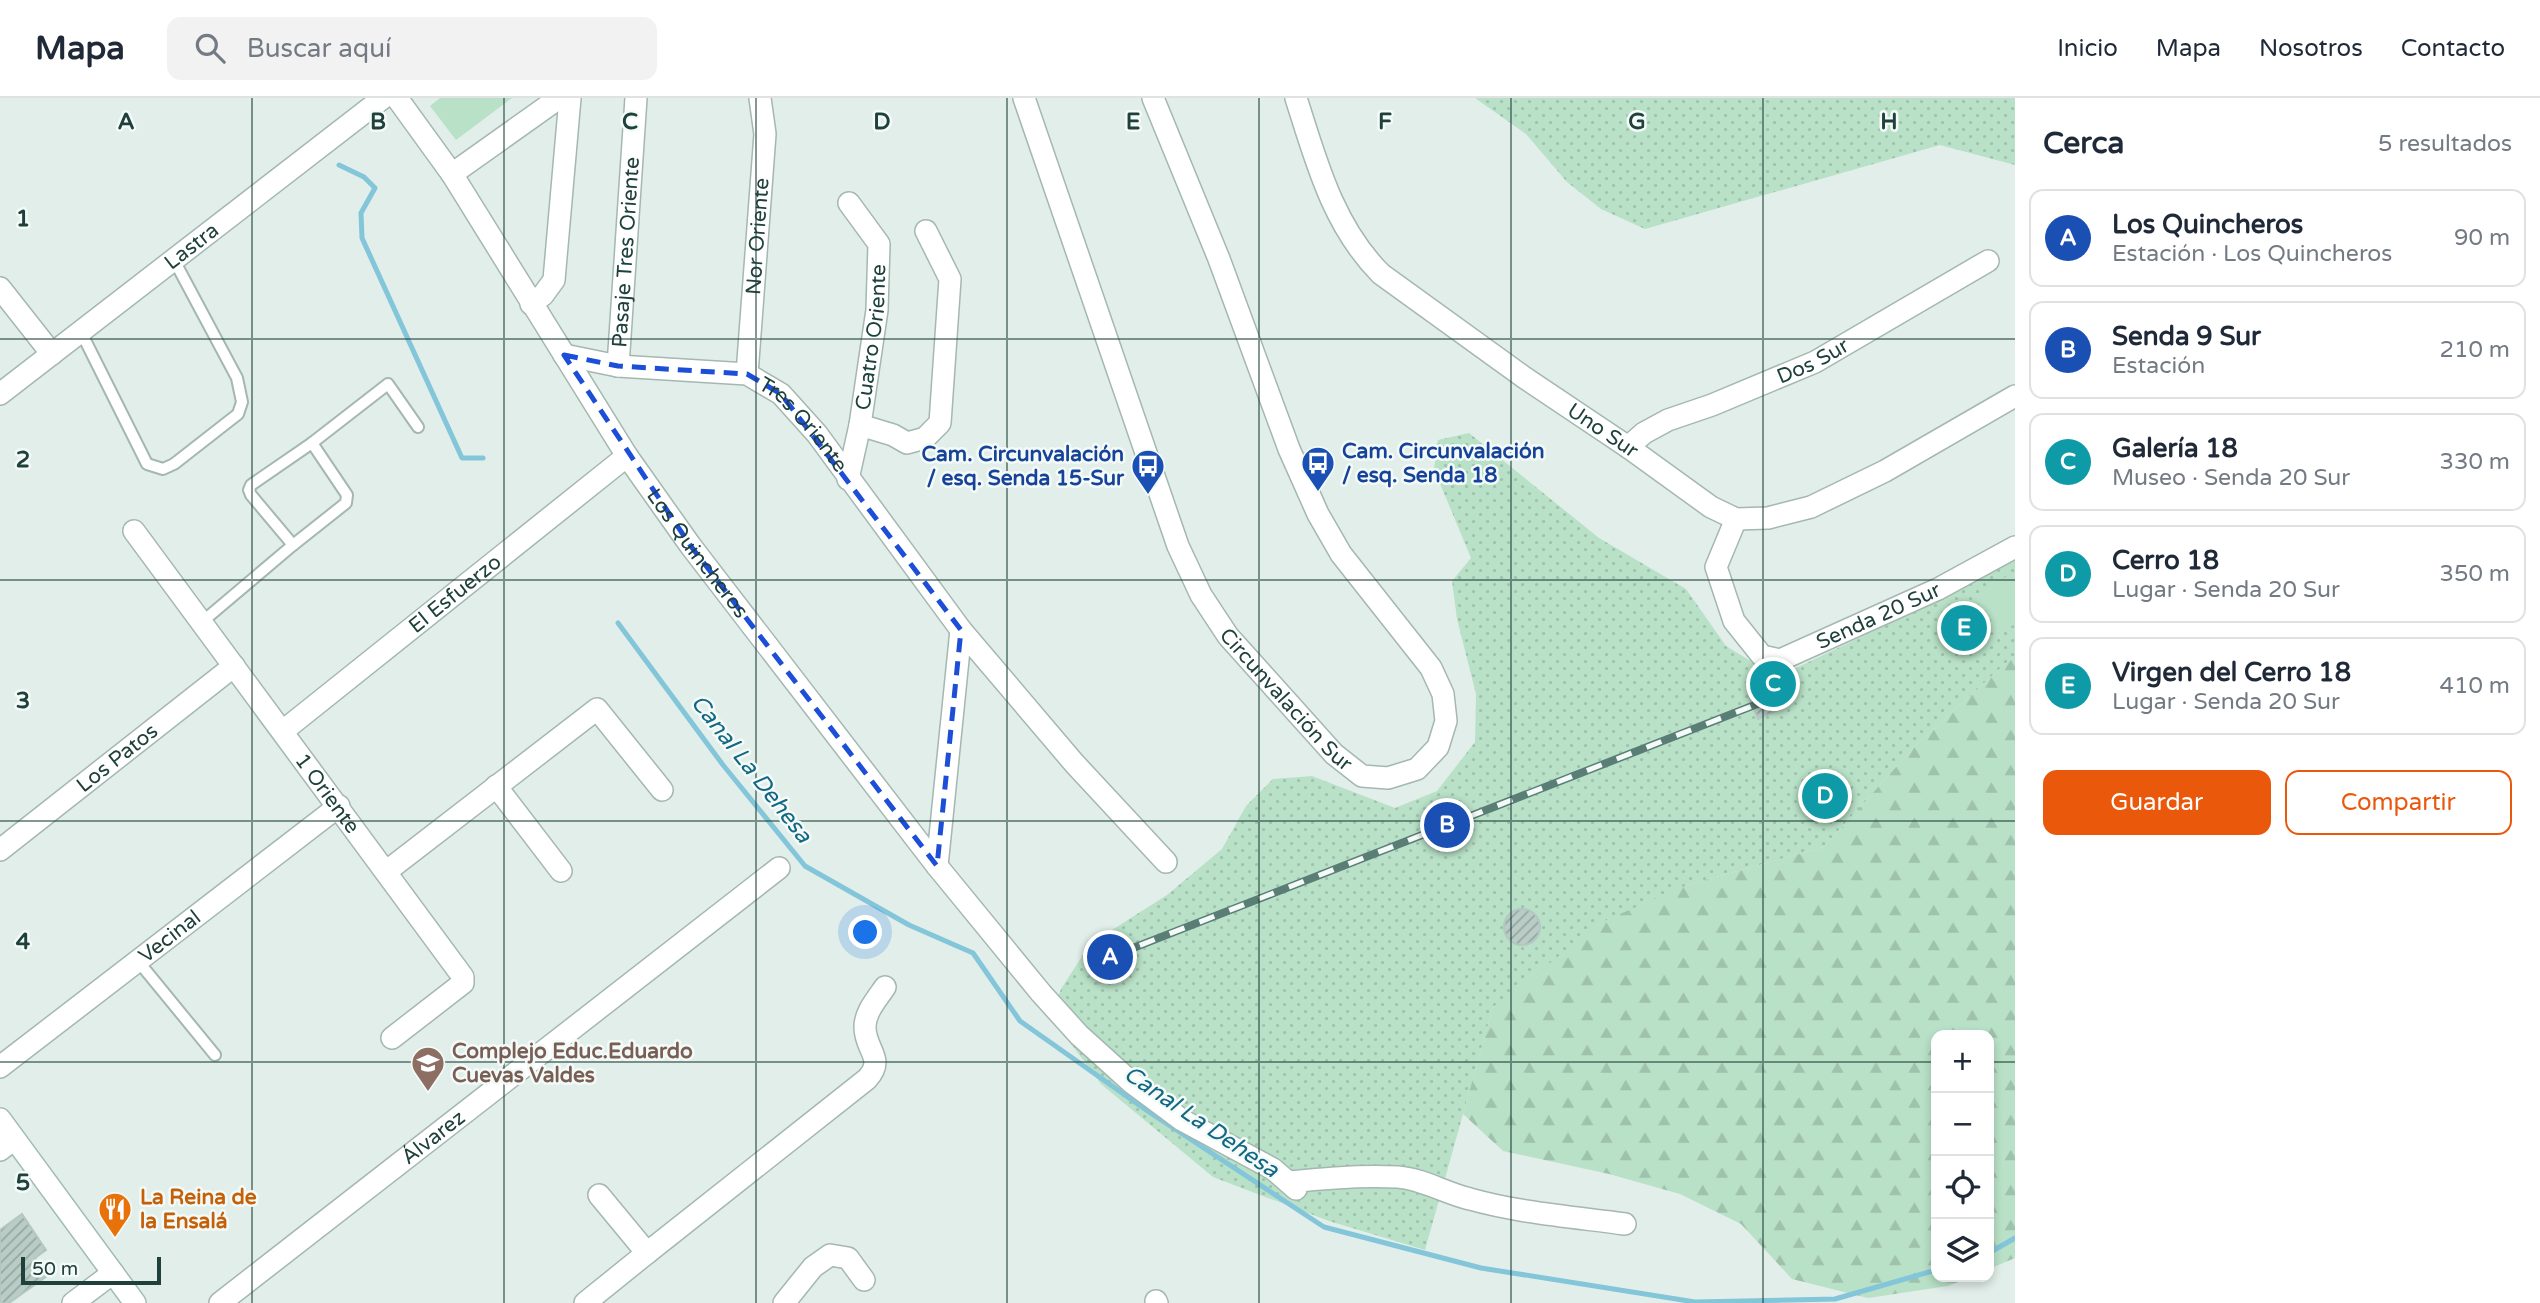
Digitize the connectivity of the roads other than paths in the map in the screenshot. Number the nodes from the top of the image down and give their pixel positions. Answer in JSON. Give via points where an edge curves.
{"nodes":[{"id":1,"x":383,"y":98,"type":"edge"},
{"id":2,"x":397,"y":98,"type":"edge"},
{"id":3,"x":559,"y":98,"type":"edge"},
{"id":4,"x":570,"y":98,"type":"edge"},
{"id":5,"x":636,"y":98,"type":"edge"},
{"id":6,"x":760,"y":98,"type":"edge"},
{"id":7,"x":1024,"y":98,"type":"edge"},
{"id":8,"x":1153,"y":98,"type":"edge"},
{"id":9,"x":1296,"y":98,"type":"edge"},
{"id":10,"x":452,"y":173,"type":"junction"},
{"id":11,"x":849,"y":203,"type":"dead end"},
{"id":12,"x":926,"y":231,"type":"dead end"},
{"id":13,"x":174,"y":260,"type":"junction"},
{"id":14,"x":1988,"y":261,"type":"dead end"},
{"id":15,"x":0,"y":288,"type":"edge"},
{"id":16,"x":531,"y":304,"type":"junction"},
{"id":17,"x":81,"y":332,"type":"junction"},
{"id":18,"x":52,"y":354,"type":"junction"},
{"id":19,"x":565,"y":355,"type":"junction"},
{"id":20,"x":618,"y":366,"type":"junction"},
{"id":21,"x":747,"y":374,"type":"junction"},
{"id":22,"x":0,"y":394,"type":"edge"},
{"id":23,"x":2015,"y":396,"type":"edge"},
{"id":24,"x":860,"y":425,"type":"junction"},
{"id":25,"x":418,"y":427,"type":"dead end"},
{"id":26,"x":312,"y":443,"type":"junction"},
{"id":27,"x":1628,"y":447,"type":"junction"},
{"id":28,"x":628,"y":456,"type":"junction"},
{"id":29,"x":848,"y":479,"type":"junction"},
{"id":30,"x":1736,"y":519,"type":"junction"},
{"id":31,"x":134,"y":531,"type":"dead end"},
{"id":32,"x":293,"y":545,"type":"junction"},
{"id":33,"x":2015,"y":547,"type":"edge"},
{"id":34,"x":202,"y":622,"type":"junction"},
{"id":35,"x":961,"y":630,"type":"junction"},
{"id":36,"x":234,"y":666,"type":"junction"},
{"id":37,"x":283,"y":732,"type":"junction"},
{"id":38,"x":496,"y":786,"type":"junction"},
{"id":39,"x":662,"y":790,"type":"dead end"},
{"id":40,"x":339,"y":806,"type":"junction"},
{"id":41,"x":0,"y":850,"type":"edge"},
{"id":42,"x":1166,"y":862,"type":"dead end"},
{"id":43,"x":937,"y":866,"type":"junction"},
{"id":44,"x":779,"y":869,"type":"dead end"},
{"id":45,"x":387,"y":871,"type":"junction"},
{"id":46,"x":561,"y":871,"type":"dead end"},
{"id":47,"x":138,"y":961,"type":"junction"},
{"id":48,"x":885,"y":987,"type":"dead end"},
{"id":49,"x":392,"y":1038,"type":"dead end"},
{"id":50,"x":215,"y":1055,"type":"dead end"},
{"id":51,"x":2,"y":1061,"type":"edge"},
{"id":52,"x":0,"y":1119,"type":"edge"},
{"id":53,"x":7,"y":1144,"type":"edge"},
{"id":54,"x":599,"y":1195,"type":"dead end"},
{"id":55,"x":1625,"y":1224,"type":"dead end"},
{"id":56,"x":647,"y":1253,"type":"junction"},
{"id":57,"x":113,"y":1273,"type":"junction"},
{"id":58,"x":864,"y":1280,"type":"dead end"},
{"id":59,"x":74,"y":1303,"type":"edge"},
{"id":60,"x":135,"y":1303,"type":"edge"},
{"id":61,"x":220,"y":1303,"type":"edge"},
{"id":62,"x":585,"y":1303,"type":"edge"},
{"id":63,"x":784,"y":1303,"type":"edge"}],
"edges":[{"from":1,"to":13,"type":"street","name":"Lastra"},
{"from":2,"to":10,"type":"street","name":"Los Quincheros"},
{"from":3,"to":10,"type":"street"},
{"from":4,"to":16,"type":"street","via":[[554,280]]},
{"from":5,"to":20,"type":"street","name":"Pasaje Tres Oriente"},
{"from":6,"to":21,"type":"street","name":"Nor Oriente","via":[[765,134]]},
{"from":7,"to":8,"type":"street","name":"Circunvalación Sur","via":[[1178,546],[1206,604],[1228,636],[1334,754],[1362,776],[1388,778],[1417,768],[1438,747],[1446,721],[1443,694],[1431,668],[1341,554],[1318,514]]},
{"from":9,"to":27,"type":"street","name":"Uno Sur","via":[[1338,216],[1370,263],[1394,285]]},
{"from":10,"to":16,"type":"street","name":"Los Quincheros"},
{"from":11,"to":24,"type":"street","name":"Cuatro Oriente","via":[[879,243],[877,310]]},
{"from":12,"to":24,"type":"street","via":[[950,279],[940,423],[925,438],[907,443]]},
{"from":13,"to":17,"type":"street","name":"Lastra"},
{"from":13,"to":17,"type":"lane","via":[[237,378],[242,402],[238,414],[174,464],[163,469],[147,464]]},
{"from":14,"to":27,"type":"street","name":"Dos Sur","via":[[1815,362],[1668,420]]},
{"from":15,"to":18,"type":"street"},
{"from":16,"to":19,"type":"street","name":"Los Quincheros"},
{"from":17,"to":18,"type":"street","name":"Lastra"},
{"from":18,"to":22,"type":"street","name":"Lastra"},
{"from":19,"to":20,"type":"street","name":"Tres Oriente"},
{"from":19,"to":28,"type":"street","name":"Los Quincheros"},
{"from":20,"to":21,"type":"street","name":"Tres Oriente"},
{"from":21,"to":29,"type":"street","name":"Tres Oriente","via":[[781,394]]},
{"from":23,"to":30,"type":"street","via":[[1885,471],[1811,507],[1768,518]]},
{"from":24,"to":29,"type":"street","name":"Cuatro Oriente"},
{"from":25,"to":26,"type":"lane","via":[[388,384]]},
{"from":26,"to":32,"type":"lane","via":[[347,495],[346,503]]},
{"from":26,"to":32,"type":"lane","via":[[249,490]]},
{"from":27,"to":30,"type":"street","name":"Uno Sur","via":[[1711,507]]},
{"from":28,"to":37,"type":"street","name":"El Esfuerzo"},
{"from":28,"to":43,"type":"street","name":"Los Quincheros","via":[[690,545]]},
{"from":29,"to":35,"type":"street","name":"Tres Oriente"},
{"from":30,"to":33,"type":"street","name":"Senda 20 Sur","via":[[1716,567],[1734,621],[1762,656],[1780,660],[1938,589]]},
{"from":31,"to":34,"type":"street","name":"1 Oriente"},
{"from":32,"to":34,"type":"lane"},
{"from":34,"to":36,"type":"street","name":"1 Oriente"},
{"from":35,"to":42,"type":"street","name":"Tres Oriente"},
{"from":35,"to":43,"type":"street"},
{"from":36,"to":37,"type":"street","name":"1 Oriente"},
{"from":36,"to":41,"type":"street","name":"Los Patos"},
{"from":37,"to":40,"type":"street","name":"1 Oriente"},
{"from":38,"to":39,"type":"street","via":[[597,709]]},
{"from":38,"to":45,"type":"street"},
{"from":38,"to":46,"type":"street"},
{"from":40,"to":45,"type":"street","name":"1 Oriente"},
{"from":40,"to":47,"type":"street","name":"Vecinal"},
{"from":43,"to":55,"type":"street","name":"Los Quincheros","via":[[1079,1035],[1131,1082],[1182,1120],[1273,1170],[1293,1186],[1328,1178],[1397,1177],[1469,1199]]},
{"from":44,"to":61,"type":"street","name":"Álvarez"},
{"from":45,"to":49,"type":"street","name":"1 Oriente","via":[[463,977],[463,983]]},
{"from":47,"to":50,"type":"lane"},
{"from":47,"to":51,"type":"street","name":"Vecinal"},
{"from":48,"to":56,"type":"street","via":[[868,1013],[865,1028],[876,1059],[875,1070],[867,1079]]},
{"from":52,"to":53,"type":"street"},
{"from":53,"to":57,"type":"street"},
{"from":54,"to":56,"type":"street"},
{"from":56,"to":62,"type":"street"},
{"from":57,"to":59,"type":"street"},
{"from":57,"to":60,"type":"street"},
{"from":58,"to":63,"type":"street","via":[[848,1258],[830,1255],[813,1267]]}]}
